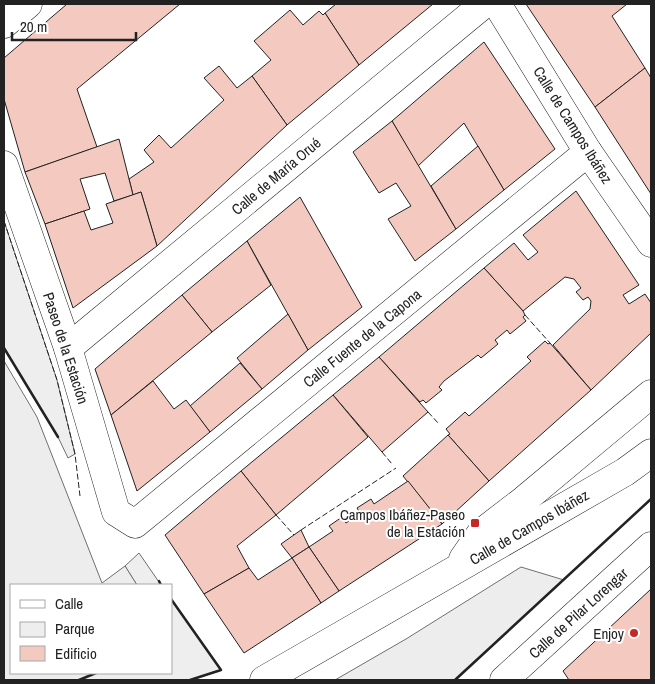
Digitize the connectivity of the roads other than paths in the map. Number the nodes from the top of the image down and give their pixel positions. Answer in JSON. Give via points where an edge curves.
{"nodes":[{"id":1,"x":28,"y":4,"type":"edge"},
{"id":2,"x":484,"y":4,"type":"edge"},
{"id":3,"x":497,"y":4,"type":"edge"},
{"id":4,"x":4,"y":24,"type":"edge"},
{"id":5,"x":588,"y":152,"type":"junction"},
{"id":6,"x":4,"y":165,"type":"edge"},
{"id":7,"x":651,"y":243,"type":"edge"},
{"id":8,"x":68,"y":348,"type":"junction"},
{"id":9,"x":651,"y":394,"type":"edge"},
{"id":10,"x":651,"y":453,"type":"edge"},
{"id":11,"x":135,"y":524,"type":"joint"},
{"id":12,"x":651,"y":546,"type":"edge"},
{"id":13,"x":457,"y":568,"type":"junction"},
{"id":14,"x":264,"y":680,"type":"edge"},
{"id":15,"x":504,"y":680,"type":"edge"}],
"edges":[{"from":1,"to":4,"type":"street"},
{"from":2,"to":8,"type":"street","name":"Calle de María Orué"},
{"from":3,"to":5,"type":"street","name":"Calle de Campos Ibáñez"},
{"from":5,"to":7,"type":"street","name":"Calle de Campos Ibáñez"},
{"from":5,"to":11,"type":"street","name":"Calle Fuente de la Capona"},
{"from":6,"to":8,"type":"street","name":"Paseo de la Estación"},
{"from":8,"to":11,"type":"street","name":"Paseo de la Estación","via":[[116,512]]},
{"from":9,"to":13,"type":"street","name":"Calle de Campos Ibáñez","via":[[481,533]]},
{"from":10,"to":13,"type":"street","name":"Calle de Campos Ibáñez","via":[[625,472]]},
{"from":12,"to":15,"type":"street","name":"Calle de Pilar Lorengar"},
{"from":13,"to":14,"type":"street","name":"Calle de Campos Ibáñez"}]}
